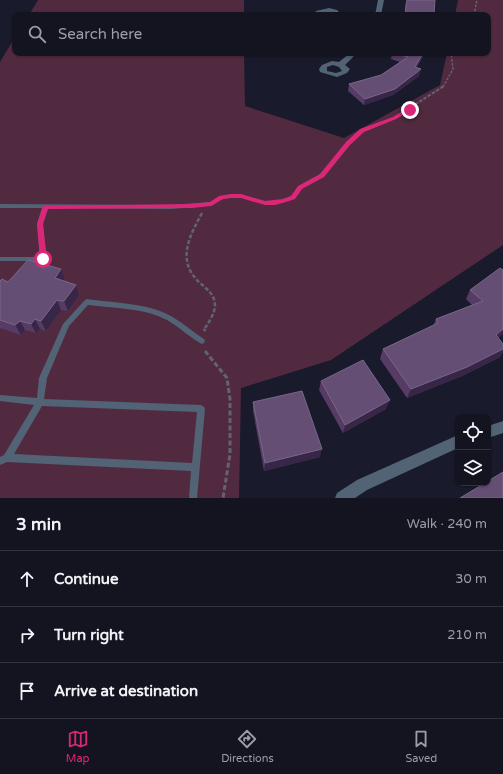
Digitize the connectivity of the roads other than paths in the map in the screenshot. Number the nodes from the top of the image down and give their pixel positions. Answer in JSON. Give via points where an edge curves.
{"nodes":[{"id":1,"x":381,"y":0,"type":"edge"},
{"id":2,"x":319,"y":12,"type":"edge"},
{"id":3,"x":335,"y":12,"type":"edge"},
{"id":4,"x":379,"y":12,"type":"edge"},
{"id":5,"x":350,"y":56,"type":"edge"},
{"id":6,"x":340,"y":65,"type":"dead end"},
{"id":7,"x":211,"y":204,"type":"road end"},
{"id":8,"x":0,"y":206,"type":"edge"},
{"id":9,"x":45,"y":207,"type":"junction"},
{"id":10,"x":0,"y":259,"type":"edge"},
{"id":11,"x":202,"y":342,"type":"road end"},
{"id":12,"x":0,"y":398,"type":"edge"},
{"id":13,"x":40,"y":402,"type":"junction"},
{"id":14,"x":503,"y":427,"type":"edge"},
{"id":15,"x":491,"y":431,"type":"edge"},
{"id":16,"x":455,"y":442,"type":"edge"},
{"id":17,"x":4,"y":460,"type":"edge"},
{"id":18,"x":196,"y":467,"type":"junction"},
{"id":19,"x":193,"y":498,"type":"edge"},
{"id":20,"x":342,"y":498,"type":"edge"}],
"edges":[{"from":1,"to":4,"type":"street"},
{"from":2,"to":3,"type":"street"},
{"from":5,"to":6,"type":"street"},
{"from":7,"to":9,"type":"lane","via":[[171,207]]},
{"from":8,"to":9,"type":"lane"},
{"from":9,"to":10,"type":"lane","via":[[40,224],[43,259]]},
{"from":11,"to":13,"type":"lane","via":[[168,318],[143,310],[87,302],[66,324],[43,378]]},
{"from":12,"to":13,"type":"lane"},
{"from":13,"to":17,"type":"lane"},
{"from":13,"to":18,"type":"lane","via":[[201,408]]},
{"from":14,"to":15,"type":"street"},
{"from":16,"to":20,"type":"street","via":[[362,485]]},
{"from":17,"to":18,"type":"lane"},
{"from":18,"to":19,"type":"lane"}]}
